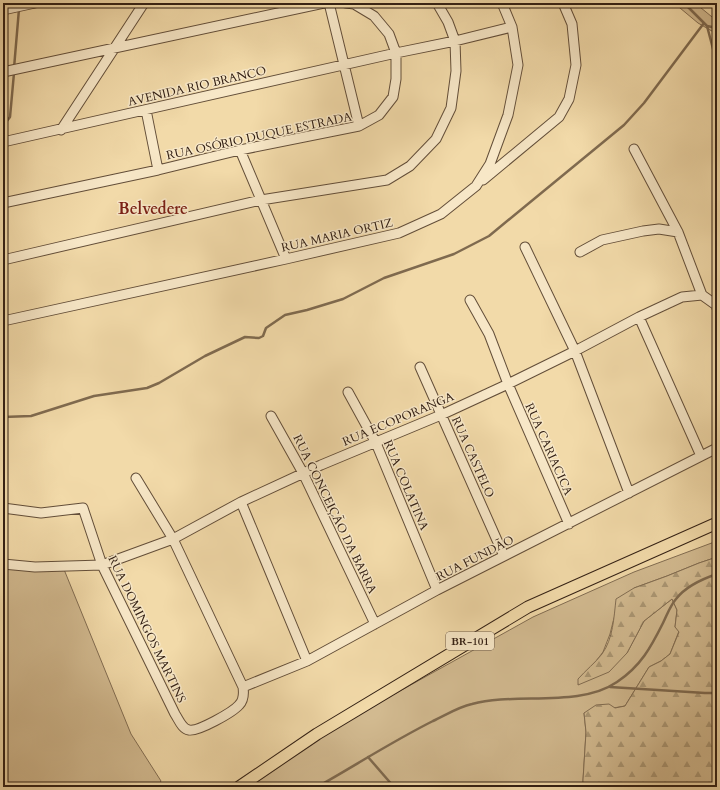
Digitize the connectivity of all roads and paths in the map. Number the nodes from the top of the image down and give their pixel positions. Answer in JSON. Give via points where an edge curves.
{"nodes":[{"id":1,"x":34,"y":3,"type":"edge"},
{"id":2,"x":144,"y":3,"type":"edge"},
{"id":3,"x":324,"y":3,"type":"edge"},
{"id":4,"x":329,"y":3,"type":"edge"},
{"id":5,"x":346,"y":3,"type":"edge"},
{"id":6,"x":437,"y":3,"type":"edge"},
{"id":7,"x":502,"y":3,"type":"edge"},
{"id":8,"x":563,"y":3,"type":"edge"},
{"id":9,"x":3,"y":10,"type":"edge"},
{"id":10,"x":512,"y":27,"type":"junction"},
{"id":11,"x":455,"y":41,"type":"junction"},
{"id":12,"x":114,"y":49,"type":"junction"},
{"id":13,"x":396,"y":53,"type":"junction"},
{"id":14,"x":344,"y":65,"type":"junction"},
{"id":15,"x":3,"y":72,"type":"edge"},
{"id":16,"x":146,"y":110,"type":"junction"},
{"id":17,"x":359,"y":126,"type":"junction"},
{"id":18,"x":61,"y":130,"type":"junction"},
{"id":19,"x":3,"y":142,"type":"edge"},
{"id":20,"x":634,"y":149,"type":"dead end"},
{"id":21,"x":240,"y":150,"type":"junction"},
{"id":22,"x":158,"y":170,"type":"junction"},
{"id":23,"x":476,"y":186,"type":"junction"},
{"id":24,"x":261,"y":200,"type":"junction"},
{"id":25,"x":3,"y":203,"type":"edge"},
{"id":26,"x":678,"y":232,"type":"junction"},
{"id":27,"x":525,"y":247,"type":"dead end"},
{"id":28,"x":580,"y":252,"type":"dead end"},
{"id":29,"x":286,"y":259,"type":"junction"},
{"id":30,"x":3,"y":260,"type":"edge"},
{"id":31,"x":702,"y":295,"type":"junction"},
{"id":32,"x":470,"y":300,"type":"dead end"},
{"id":33,"x":717,"y":308,"type":"edge"},
{"id":34,"x":639,"y":316,"type":"junction"},
{"id":35,"x":3,"y":321,"type":"edge"},
{"id":36,"x":575,"y":351,"type":"junction"},
{"id":37,"x":420,"y":367,"type":"dead end"},
{"id":38,"x":508,"y":384,"type":"junction"},
{"id":39,"x":348,"y":392,"type":"dead end"},
{"id":40,"x":441,"y":415,"type":"junction"},
{"id":41,"x":272,"y":416,"type":"dead end"},
{"id":42,"x":376,"y":442,"type":"junction"},
{"id":43,"x":717,"y":448,"type":"edge"},
{"id":44,"x":701,"y":456,"type":"junction"},
{"id":45,"x":303,"y":473,"type":"junction"},
{"id":46,"x":136,"y":478,"type":"dead end"},
{"id":47,"x":629,"y":493,"type":"junction"},
{"id":48,"x":240,"y":502,"type":"junction"},
{"id":49,"x":3,"y":508,"type":"edge"},
{"id":50,"x":717,"y":523,"type":"edge"},
{"id":51,"x":569,"y":524,"type":"junction"},
{"id":52,"x":173,"y":539,"type":"junction"},
{"id":53,"x":504,"y":556,"type":"junction"},
{"id":54,"x":3,"y":564,"type":"edge"},
{"id":55,"x":102,"y":565,"type":"junction"},
{"id":56,"x":437,"y":590,"type":"junction"},
{"id":57,"x":375,"y":624,"type":"junction"},
{"id":58,"x":307,"y":661,"type":"junction"},
{"id":59,"x":243,"y":690,"type":"junction"},
{"id":60,"x":239,"y":787,"type":"edge"}],
"edges":[{"from":1,"to":9,"type":"street"},
{"from":2,"to":12,"type":"street"},
{"from":3,"to":12,"type":"street"},
{"from":4,"to":14,"type":"street"},
{"from":5,"to":13,"type":"street","name":"RUA OSÓRIO DUQUE ESTRADA","via":[[354,4],[374,16],[389,34]]},
{"from":6,"to":11,"type":"street"},
{"from":7,"to":10,"type":"street","name":"RUA MARIA ORTIZ"},
{"from":8,"to":23,"type":"street","via":[[572,24],[576,65],[569,99],[559,117]]},
{"from":10,"to":11,"type":"street","name":"AVENIDA RIO BRANCO"},
{"from":10,"to":23,"type":"street","name":"RUA MARIA ORTIZ","via":[[518,65],[508,114],[490,164]]},
{"from":11,"to":13,"type":"street","name":"AVENIDA RIO BRANCO"},
{"from":11,"to":24,"type":"street","via":[[456,71],[451,108],[436,139],[410,166],[387,180]]},
{"from":12,"to":15,"type":"street"},
{"from":12,"to":18,"type":"street"},
{"from":13,"to":14,"type":"street","name":"AVENIDA RIO BRANCO"},
{"from":13,"to":17,"type":"street","name":"RUA OSÓRIO DUQUE ESTRADA","via":[[393,97],[379,115]]},
{"from":14,"to":16,"type":"street","name":"AVENIDA RIO BRANCO"},
{"from":14,"to":17,"type":"street"},
{"from":16,"to":18,"type":"street","name":"AVENIDA RIO BRANCO"},
{"from":16,"to":22,"type":"street"},
{"from":17,"to":21,"type":"street","name":"RUA OSÓRIO DUQUE ESTRADA"},
{"from":18,"to":19,"type":"street","name":"AVENIDA RIO BRANCO"},
{"from":20,"to":26,"type":"street"},
{"from":21,"to":22,"type":"street","name":"RUA OSÓRIO DUQUE ESTRADA"},
{"from":21,"to":24,"type":"street"},
{"from":22,"to":25,"type":"street","name":"RUA OSÓRIO DUQUE ESTRADA"},
{"from":23,"to":29,"type":"street","name":"RUA MARIA ORTIZ","via":[[441,214],[400,233]]},
{"from":24,"to":29,"type":"street"},
{"from":24,"to":30,"type":"street"},
{"from":26,"to":28,"type":"street","via":[[659,229],[643,231],[602,240]]},
{"from":26,"to":31,"type":"street"},
{"from":27,"to":36,"type":"street"},
{"from":29,"to":35,"type":"street","name":"RUA MARIA ORTIZ"},
{"from":31,"to":33,"type":"street"},
{"from":31,"to":34,"type":"street","name":"RUA ECOPORANGA","via":[[682,297]]},
{"from":32,"to":38,"type":"street","name":"RUA CARIACICA","via":[[489,334]]},
{"from":34,"to":36,"type":"street","name":"RUA ECOPORANGA"},
{"from":34,"to":44,"type":"street"},
{"from":36,"to":38,"type":"street","name":"RUA ECOPORANGA"},
{"from":36,"to":47,"type":"street"},
{"from":37,"to":40,"type":"street","name":"RUA CASTELO"},
{"from":38,"to":40,"type":"street","name":"RUA ECOPORANGA"},
{"from":38,"to":51,"type":"street","name":"RUA CARIACICA"},
{"from":39,"to":42,"type":"street","name":"RUA COLATINA"},
{"from":40,"to":42,"type":"street","name":"RUA ECOPORANGA"},
{"from":40,"to":53,"type":"street","name":"RUA CASTELO"},
{"from":41,"to":45,"type":"street","name":"RUA CONCEIÇÃO DA BARRA"},
{"from":42,"to":45,"type":"street","name":"RUA ECOPORANGA"},
{"from":42,"to":56,"type":"street","name":"RUA COLATINA"},
{"from":43,"to":44,"type":"street","name":"RUA FUNDÃO"},
{"from":44,"to":47,"type":"street","name":"RUA FUNDÃO"},
{"from":45,"to":48,"type":"street","name":"RUA ECOPORANGA"},
{"from":45,"to":57,"type":"street","name":"RUA CONCEIÇÃO DA BARRA"},
{"from":46,"to":52,"type":"street"},
{"from":47,"to":51,"type":"street","name":"RUA FUNDÃO"},
{"from":48,"to":52,"type":"street","name":"RUA ECOPORANGA"},
{"from":48,"to":58,"type":"street"},
{"from":49,"to":55,"type":"street","name":"RUA DOMINGOS MARTINS","via":[[40,513],[83,508]]},
{"from":50,"to":60,"type":"main road","number":"BR-101","via":[[528,607],[317,734]]},
{"from":51,"to":53,"type":"street","name":"RUA FUNDÃO"},
{"from":52,"to":55,"type":"street","name":"RUA ECOPORANGA"},
{"from":52,"to":59,"type":"street"},
{"from":53,"to":56,"type":"street","name":"RUA FUNDÃO"},
{"from":54,"to":55,"type":"street","name":"RUA ECOPORANGA","via":[[35,567]]},
{"from":55,"to":59,"type":"street","name":"RUA DOMINGOS MARTINS","via":[[184,728],[192,731],[206,727],[239,706]]},
{"from":56,"to":57,"type":"street","name":"RUA FUNDÃO"},
{"from":57,"to":58,"type":"street","name":"RUA FUNDÃO"},
{"from":58,"to":59,"type":"street","name":"RUA FUNDÃO"}]}
